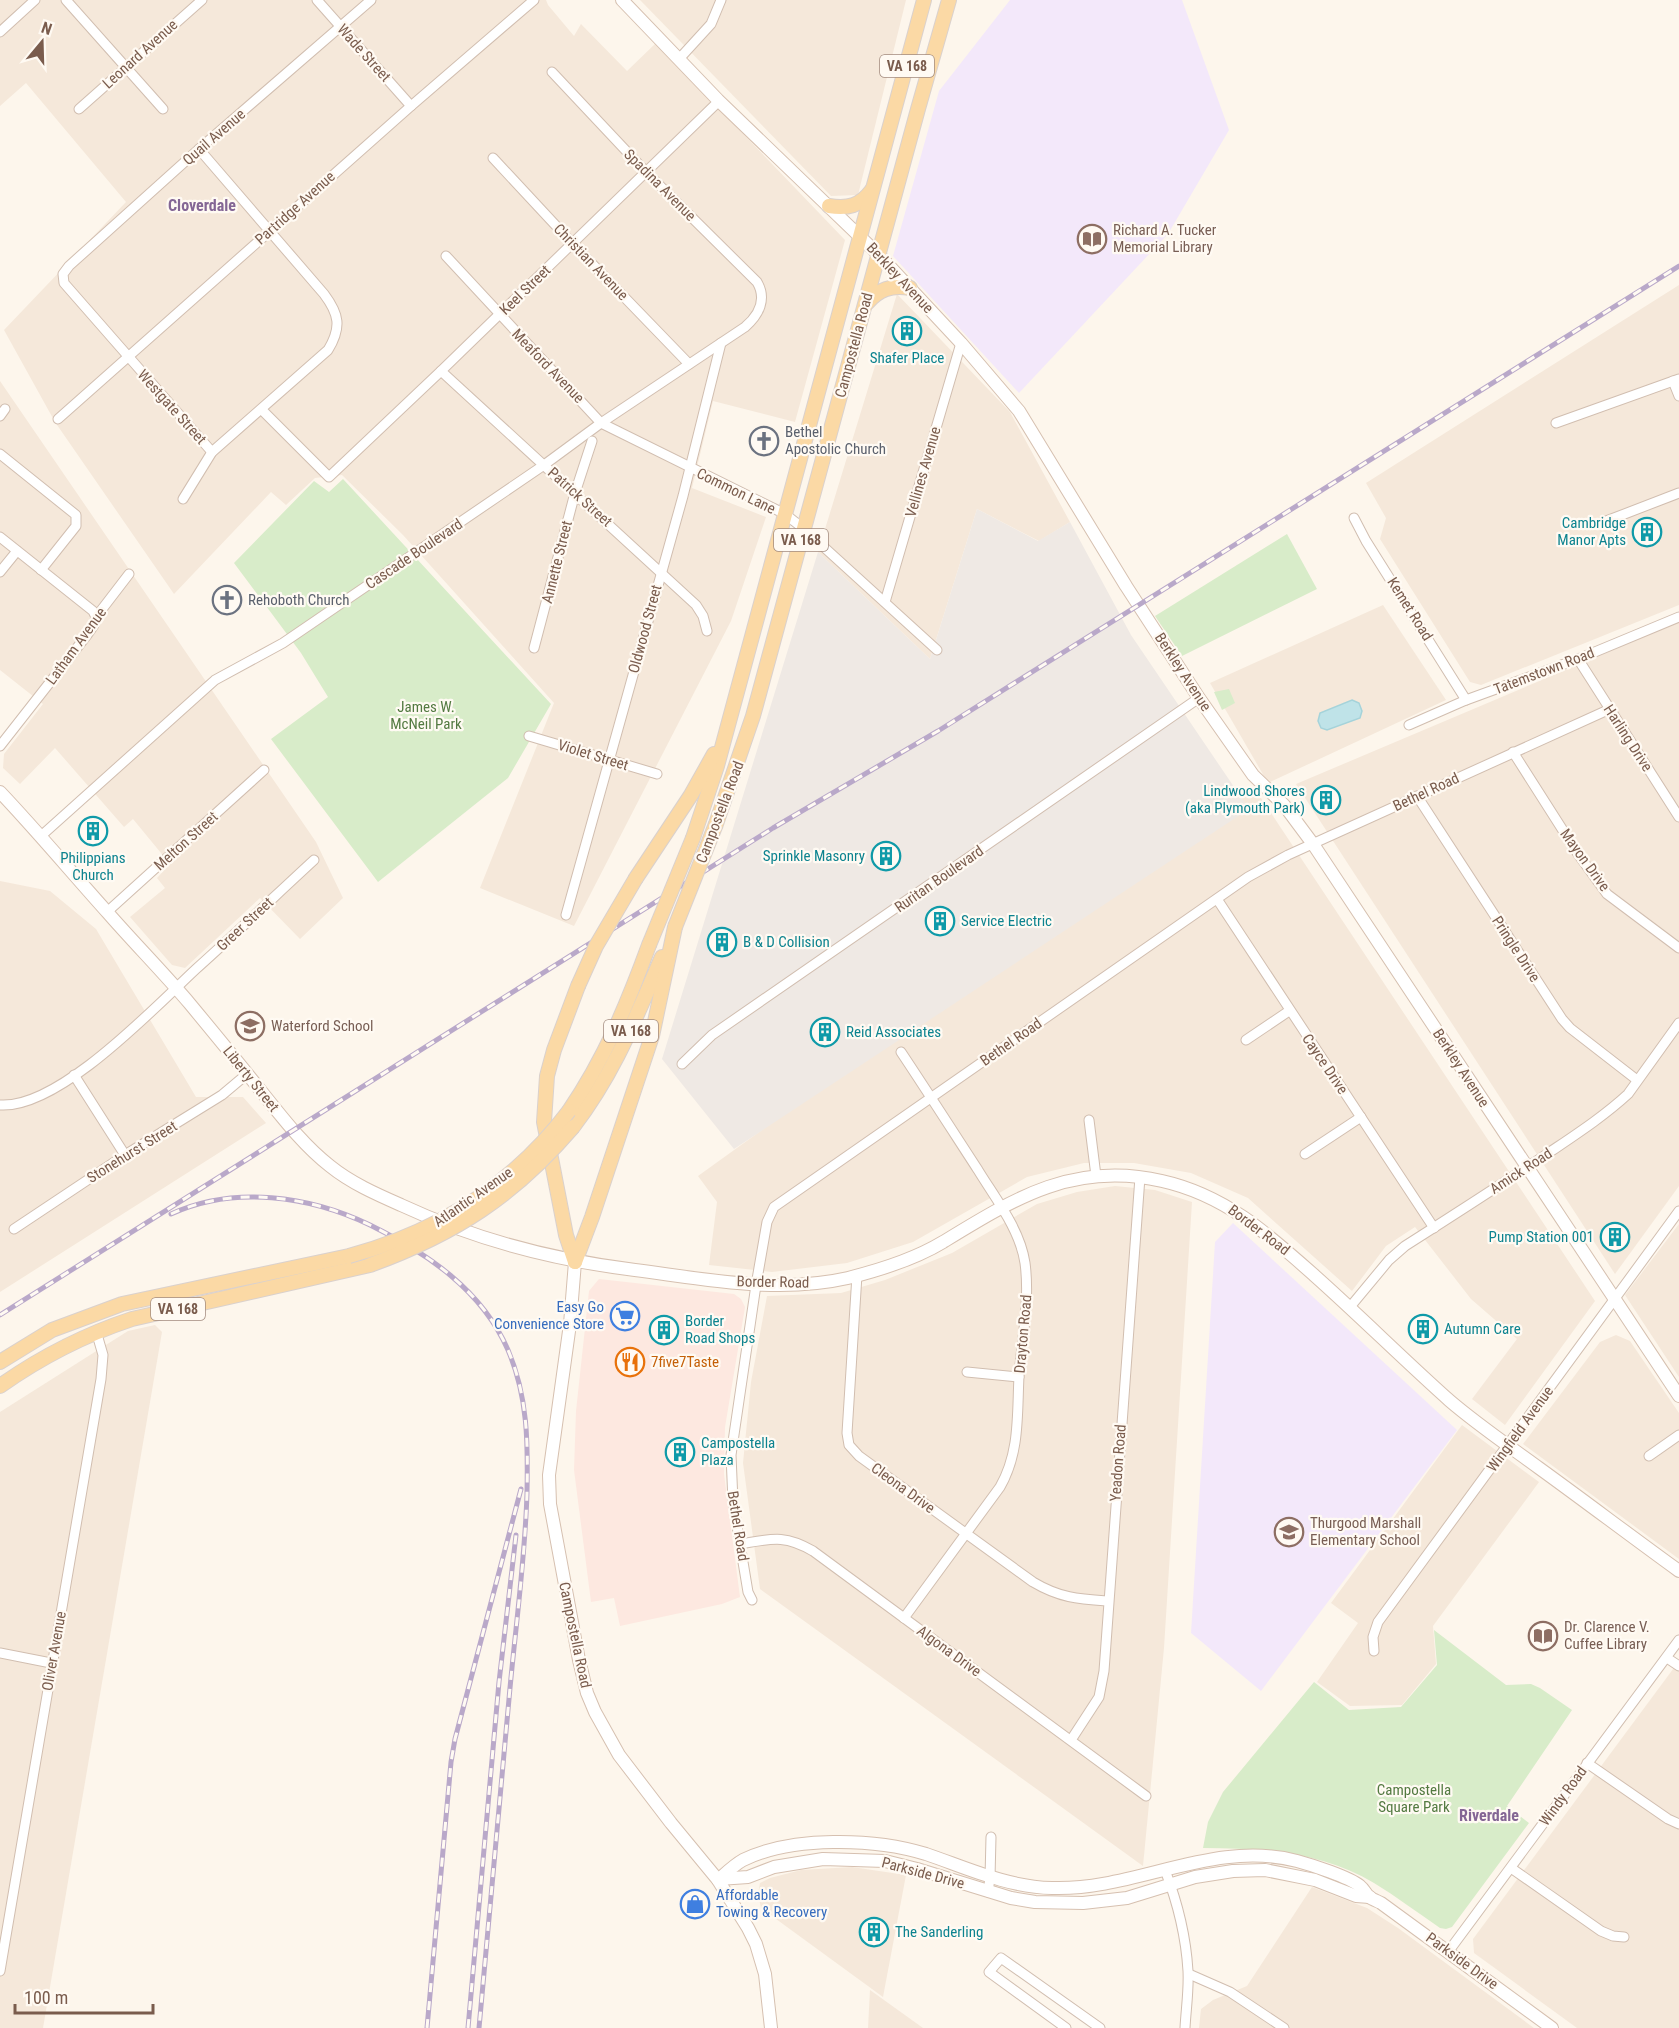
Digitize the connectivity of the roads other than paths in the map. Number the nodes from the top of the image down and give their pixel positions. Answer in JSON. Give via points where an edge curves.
{"nodes":[{"id":1,"x":35,"y":0,"type":"edge"},
{"id":2,"x":66,"y":0,"type":"edge"},
{"id":3,"x":202,"y":0,"type":"edge"},
{"id":4,"x":317,"y":0,"type":"edge"},
{"id":5,"x":370,"y":0,"type":"edge"},
{"id":6,"x":534,"y":0,"type":"edge"},
{"id":7,"x":622,"y":0,"type":"edge"},
{"id":8,"x":721,"y":0,"type":"edge"},
{"id":9,"x":924,"y":0,"type":"edge"},
{"id":10,"x":949,"y":0,"type":"edge"},
{"id":11,"x":340,"y":26,"type":"junction"},
{"id":12,"x":0,"y":33,"type":"edge"},
{"id":13,"x":679,"y":59,"type":"junction"},
{"id":14,"x":126,"y":67,"type":"junction"},
{"id":15,"x":552,"y":72,"type":"dead end"},
{"id":16,"x":719,"y":101,"type":"junction"},
{"id":17,"x":411,"y":106,"type":"junction"},
{"id":18,"x":79,"y":109,"type":"dead end"},
{"id":19,"x":163,"y":109,"type":"dead end"},
{"id":20,"x":199,"y":149,"type":"junction"},
{"id":21,"x":494,"y":158,"type":"dead end"},
{"id":22,"x":646,"y":172,"type":"junction"},
{"id":23,"x":875,"y":186,"type":"junction"},
{"id":24,"x":829,"y":206,"type":"junction"},
{"id":25,"x":270,"y":230,"type":"junction"},
{"id":26,"x":861,"y":236,"type":"junction"},
{"id":27,"x":573,"y":244,"type":"junction"},
{"id":28,"x":879,"y":255,"type":"junction"},
{"id":29,"x":446,"y":256,"type":"dead end"},
{"id":30,"x":62,"y":278,"type":"joint"},
{"id":31,"x":910,"y":288,"type":"junction"},
{"id":32,"x":761,"y":301,"type":"joint"},
{"id":33,"x":865,"y":304,"type":"junction"},
{"id":34,"x":499,"y":316,"type":"junction"},
{"id":35,"x":721,"y":343,"type":"junction"},
{"id":36,"x":961,"y":343,"type":"junction"},
{"id":37,"x":128,"y":357,"type":"junction"},
{"id":38,"x":689,"y":364,"type":"junction"},
{"id":39,"x":441,"y":371,"type":"junction"},
{"id":40,"x":1676,"y":380,"type":"edge"},
{"id":41,"x":1679,"y":396,"type":"edge"},
{"id":42,"x":262,"y":410,"type":"junction"},
{"id":43,"x":58,"y":419,"type":"dead end"},
{"id":44,"x":601,"y":423,"type":"junction"},
{"id":45,"x":1556,"y":423,"type":"dead end"},
{"id":46,"x":592,"y":441,"type":"dead end"},
{"id":47,"x":212,"y":452,"type":"junction"},
{"id":48,"x":0,"y":454,"type":"edge"},
{"id":49,"x":544,"y":465,"type":"junction"},
{"id":50,"x":689,"y":468,"type":"junction"},
{"id":51,"x":574,"y":493,"type":"junction"},
{"id":52,"x":1679,"y":493,"type":"edge"},
{"id":53,"x":183,"y":499,"type":"dead end"},
{"id":54,"x":785,"y":514,"type":"junction"},
{"id":55,"x":1354,"y":518,"type":"dead end"},
{"id":56,"x":1601,"y":524,"type":"dead end"},
{"id":57,"x":804,"y":529,"type":"junction"},
{"id":58,"x":0,"y":537,"type":"edge"},
{"id":59,"x":17,"y":551,"type":"junction"},
{"id":60,"x":41,"y":570,"type":"junction"},
{"id":61,"x":661,"y":571,"type":"junction"},
{"id":62,"x":0,"y":572,"type":"edge"},
{"id":63,"x":129,"y":574,"type":"dead end"},
{"id":64,"x":885,"y":602,"type":"junction"},
{"id":65,"x":96,"y":617,"type":"junction"},
{"id":66,"x":1679,"y":617,"type":"edge"},
{"id":67,"x":707,"y":630,"type":"dead end"},
{"id":68,"x":534,"y":648,"type":"dead end"},
{"id":69,"x":937,"y":650,"type":"dead end"},
{"id":70,"x":1578,"y":659,"type":"junction"},
{"id":71,"x":1199,"y":698,"type":"junction"},
{"id":72,"x":1466,"y":699,"type":"junction"},
{"id":73,"x":1610,"y":709,"type":"junction"},
{"id":74,"x":1409,"y":725,"type":"dead end"},
{"id":75,"x":726,"y":731,"type":"junction"},
{"id":76,"x":529,"y":736,"type":"dead end"},
{"id":77,"x":0,"y":746,"type":"edge"},
{"id":78,"x":1513,"y":752,"type":"junction"},
{"id":79,"x":609,"y":759,"type":"junction"},
{"id":80,"x":264,"y":770,"type":"dead end"},
{"id":81,"x":657,"y":774,"type":"dead end"},
{"id":82,"x":0,"y":792,"type":"edge"},
{"id":83,"x":1418,"y":796,"type":"junction"},
{"id":84,"x":1679,"y":817,"type":"edge"},
{"id":85,"x":41,"y":836,"type":"junction"},
{"id":86,"x":1313,"y":844,"type":"junction"},
{"id":87,"x":314,"y":860,"type":"dead end"},
{"id":88,"x":1217,"y":899,"type":"junction"},
{"id":89,"x":107,"y":912,"type":"junction"},
{"id":90,"x":566,"y":915,"type":"dead end"},
{"id":91,"x":675,"y":927,"type":"junction"},
{"id":92,"x":1679,"y":948,"type":"edge"},
{"id":93,"x":177,"y":987,"type":"junction"},
{"id":94,"x":1289,"y":1011,"type":"junction"},
{"id":95,"x":1679,"y":1023,"type":"edge"},
{"id":96,"x":1246,"y":1040,"type":"dead end"},
{"id":97,"x":901,"y":1052,"type":"dead end"},
{"id":98,"x":682,"y":1064,"type":"dead end"},
{"id":99,"x":248,"y":1074,"type":"junction"},
{"id":100,"x":74,"y":1075,"type":"junction"},
{"id":101,"x":1637,"y":1080,"type":"junction"},
{"id":102,"x":932,"y":1097,"type":"junction"},
{"id":103,"x":0,"y":1105,"type":"edge"},
{"id":104,"x":1360,"y":1117,"type":"junction"},
{"id":105,"x":1089,"y":1120,"type":"dead end"},
{"id":106,"x":1305,"y":1154,"type":"dead end"},
{"id":107,"x":125,"y":1155,"type":"junction"},
{"id":108,"x":1527,"y":1167,"type":"junction"},
{"id":109,"x":1095,"y":1176,"type":"junction"},
{"id":110,"x":1140,"y":1177,"type":"junction"},
{"id":111,"x":1000,"y":1206,"type":"junction"},
{"id":112,"x":1679,"y":1211,"type":"edge"},
{"id":113,"x":1434,"y":1228,"type":"junction"},
{"id":114,"x":14,"y":1229,"type":"dead end"},
{"id":115,"x":575,"y":1262,"type":"junction"},
{"id":116,"x":857,"y":1275,"type":"junction"},
{"id":117,"x":756,"y":1285,"type":"junction"},
{"id":118,"x":1615,"y":1300,"type":"junction"},
{"id":119,"x":1350,"y":1307,"type":"junction"},
{"id":120,"x":96,"y":1331,"type":"junction"},
{"id":121,"x":0,"y":1362,"type":"edge"},
{"id":122,"x":967,"y":1372,"type":"dead end"},
{"id":123,"x":1019,"y":1377,"type":"junction"},
{"id":124,"x":0,"y":1386,"type":"edge"},
{"id":125,"x":1679,"y":1396,"type":"edge"},
{"id":126,"x":1679,"y":1435,"type":"edge"},
{"id":127,"x":1508,"y":1445,"type":"junction"},
{"id":128,"x":1649,"y":1456,"type":"dead end"},
{"id":129,"x":966,"y":1533,"type":"junction"},
{"id":130,"x":740,"y":1544,"type":"junction"},
{"id":131,"x":1679,"y":1571,"type":"edge"},
{"id":132,"x":752,"y":1600,"type":"dead end"},
{"id":133,"x":1108,"y":1601,"type":"junction"},
{"id":134,"x":904,"y":1618,"type":"junction"},
{"id":135,"x":1679,"y":1640,"type":"edge"},
{"id":136,"x":1374,"y":1651,"type":"dead end"},
{"id":137,"x":0,"y":1653,"type":"edge"},
{"id":138,"x":1667,"y":1658,"type":"junction"},
{"id":139,"x":51,"y":1663,"type":"junction"},
{"id":140,"x":1679,"y":1666,"type":"edge"},
{"id":141,"x":1071,"y":1740,"type":"junction"},
{"id":142,"x":1587,"y":1763,"type":"junction"},
{"id":143,"x":1146,"y":1796,"type":"dead end"},
{"id":144,"x":1679,"y":1824,"type":"edge"},
{"id":145,"x":991,"y":1837,"type":"dead end"},
{"id":146,"x":1511,"y":1868,"type":"junction"},
{"id":147,"x":1165,"y":1870,"type":"junction"},
{"id":148,"x":990,"y":1878,"type":"junction"},
{"id":149,"x":718,"y":1880,"type":"junction"},
{"id":150,"x":1171,"y":1885,"type":"junction"},
{"id":151,"x":988,"y":1892,"type":"junction"},
{"id":152,"x":1370,"y":1897,"type":"junction"},
{"id":153,"x":1624,"y":1937,"type":"dead end"},
{"id":154,"x":1448,"y":1952,"type":"junction"},
{"id":155,"x":0,"y":1971,"type":"edge"},
{"id":156,"x":1189,"y":1974,"type":"junction"},
{"id":157,"x":771,"y":2028,"type":"edge"},
{"id":158,"x":1066,"y":2028,"type":"edge"},
{"id":159,"x":1100,"y":2028,"type":"edge"},
{"id":160,"x":1185,"y":2028,"type":"edge"},
{"id":161,"x":1284,"y":2028,"type":"edge"},
{"id":162,"x":1552,"y":2028,"type":"edge"}],
"edges":[{"from":1,"to":12,"type":"street"},
{"from":2,"to":14,"type":"street"},
{"from":3,"to":14,"type":"street","name":"Leonard Avenue"},
{"from":4,"to":11,"type":"street","name":"Wade Street"},
{"from":5,"to":11,"type":"street","name":"Quail Avenue"},
{"from":6,"to":17,"type":"street","name":"Partridge Avenue"},
{"from":7,"to":13,"type":"street","name":"Berkley Avenue"},
{"from":8,"to":13,"type":"street","via":[[711,24]]},
{"from":9,"to":23,"type":"main road","name":"Campostella Road","number":"VA 168"},
{"from":10,"to":28,"type":"main road","name":"Campostella Road","number":"VA 168"},
{"from":11,"to":17,"type":"street","name":"Wade Street"},
{"from":11,"to":20,"type":"street","name":"Quail Avenue"},
{"from":13,"to":16,"type":"street","name":"Berkley Avenue"},
{"from":14,"to":18,"type":"street","name":"Leonard Avenue"},
{"from":14,"to":19,"type":"street"},
{"from":15,"to":22,"type":"street","name":"Spadina Avenue"},
{"from":16,"to":22,"type":"street","name":"Keel Street"},
{"from":16,"to":24,"type":"street","name":"Berkley Avenue"},
{"from":17,"to":25,"type":"street","name":"Partridge Avenue"},
{"from":20,"to":25,"type":"street"},
{"from":20,"to":30,"type":"street","name":"Quail Avenue","via":[[69,266]]},
{"from":21,"to":27,"type":"street","name":"Christian Avenue"},
{"from":22,"to":27,"type":"street","name":"Keel Street"},
{"from":22,"to":32,"type":"street","name":"Spadina Avenue","via":[[753,277],[761,288]]},
{"from":23,"to":24,"type":"main road","via":[[854,206]]},
{"from":23,"to":26,"type":"main road","name":"Campostella Road","number":"VA 168"},
{"from":24,"to":26,"type":"street","name":"Berkley Avenue"},
{"from":25,"to":37,"type":"street","name":"Partridge Avenue"},
{"from":25,"to":42,"type":"street","name":"Westgate Street","via":[[332,305],[338,325],[328,350]]},
{"from":26,"to":28,"type":"street","name":"Berkley Avenue"},
{"from":26,"to":54,"type":"main road","name":"Campostella Road","number":"VA 168"},
{"from":27,"to":34,"type":"street","name":"Keel Street"},
{"from":27,"to":38,"type":"street","name":"Christian Avenue"},
{"from":28,"to":31,"type":"street","name":"Berkley Avenue"},
{"from":28,"to":33,"type":"main road","name":"Campostella Road","number":"VA 168"},
{"from":29,"to":34,"type":"street","name":"Meaford Avenue"},
{"from":30,"to":37,"type":"street","name":"Westgate Street"},
{"from":31,"to":33,"type":"main road","via":[[887,288]]},
{"from":31,"to":36,"type":"street","name":"Berkley Avenue"},
{"from":32,"to":35,"type":"street","name":"Cascade Boulevard","via":[[752,321]]},
{"from":33,"to":57,"type":"main road","name":"Campostella Road","number":"VA 168"},
{"from":34,"to":39,"type":"street","name":"Keel Street"},
{"from":34,"to":44,"type":"street","name":"Meaford Avenue"},
{"from":35,"to":38,"type":"street","name":"Cascade Boulevard"},
{"from":35,"to":50,"type":"street","name":"Oldwood Street"},
{"from":36,"to":64,"type":"street","name":"Vellines Avenue"},
{"from":36,"to":71,"type":"street","name":"Berkley Avenue","via":[[1019,411]]},
{"from":37,"to":43,"type":"street","name":"Partridge Avenue"},
{"from":37,"to":47,"type":"street","name":"Westgate Street"},
{"from":38,"to":44,"type":"street","name":"Cascade Boulevard"},
{"from":39,"to":42,"type":"street","name":"Keel Street","via":[[329,477]]},
{"from":39,"to":49,"type":"street","name":"Patrick Street"},
{"from":40,"to":41,"type":"street"},
{"from":40,"to":45,"type":"street"},
{"from":42,"to":47,"type":"street","name":"Westgate Street"},
{"from":44,"to":49,"type":"street","name":"Cascade Boulevard"},
{"from":44,"to":50,"type":"street","name":"Common Lane"},
{"from":46,"to":51,"type":"street","name":"Annette Street"},
{"from":47,"to":53,"type":"street"},
{"from":48,"to":60,"type":"street","via":[[76,515],[76,526]]},
{"from":49,"to":51,"type":"street","name":"Patrick Street"},
{"from":49,"to":85,"type":"street","name":"Cascade Boulevard","via":[[283,643],[214,680]]},
{"from":50,"to":54,"type":"street","name":"Common Lane"},
{"from":50,"to":61,"type":"street","name":"Oldwood Street"},
{"from":51,"to":61,"type":"street","name":"Patrick Street"},
{"from":51,"to":68,"type":"street","name":"Annette Street"},
{"from":52,"to":56,"type":"street"},
{"from":54,"to":57,"type":"street","name":"Common Lane"},
{"from":54,"to":75,"type":"main road","name":"Campostella Road","number":"VA 168"},
{"from":55,"to":72,"type":"street","name":"Kemet Road"},
{"from":57,"to":64,"type":"street","name":"Common Lane"},
{"from":57,"to":91,"type":"main road","name":"Campostella Road","number":"VA 168","bridge":true,"via":[[753,716]]},
{"from":58,"to":59,"type":"street"},
{"from":59,"to":60,"type":"street"},
{"from":59,"to":62,"type":"street"},
{"from":60,"to":65,"type":"street"},
{"from":61,"to":67,"type":"street","name":"Patrick Street","via":[[701,610]]},
{"from":61,"to":79,"type":"street","name":"Oldwood Street"},
{"from":63,"to":65,"type":"street","name":"Latham Avenue"},
{"from":64,"to":69,"type":"street","name":"Common Lane"},
{"from":65,"to":77,"type":"street","name":"Latham Avenue","via":[[87,635]]},
{"from":66,"to":70,"type":"street","name":"Tatemstown Road"},
{"from":70,"to":72,"type":"street","name":"Tatemstown Road"},
{"from":70,"to":73,"type":"street","name":"Harling Drive"},
{"from":71,"to":86,"type":"street","name":"Berkley Avenue","via":[[1253,775],[1284,805]]},
{"from":71,"to":98,"type":"street","name":"Ruritan Boulevard","via":[[712,1035]]},
{"from":72,"to":74,"type":"street","name":"Tatemstown Road"},
{"from":73,"to":78,"type":"street","name":"Bethel Road"},
{"from":73,"to":84,"type":"street","name":"Harling Drive"},
{"from":75,"to":115,"type":"main road","bridge":true,"via":[[691,795],[609,922],[578,986],[554,1050],[547,1076],[544,1122]]},
{"from":75,"to":121,"type":"main road","name":"Atlantic Avenue","number":"VA 168","bridge":true,"via":[[693,838],[609,1044],[555,1129],[494,1186],[406,1238],[349,1256],[122,1304],[52,1330]]},
{"from":76,"to":79,"type":"street","name":"Violet Street"},
{"from":78,"to":83,"type":"street","name":"Bethel Road"},
{"from":78,"to":92,"type":"street","name":"Mayon Drive","via":[[1600,885]]},
{"from":79,"to":81,"type":"street","name":"Violet Street"},
{"from":79,"to":90,"type":"street","name":"Oldwood Street"},
{"from":80,"to":89,"type":"street","name":"Melton Street"},
{"from":82,"to":85,"type":"street","name":"Liberty Street"},
{"from":83,"to":86,"type":"street","name":"Bethel Road"},
{"from":83,"to":101,"type":"street","name":"Pringle Drive","via":[[1562,1019]]},
{"from":85,"to":89,"type":"street","name":"Liberty Street"},
{"from":86,"to":88,"type":"street","name":"Bethel Road","via":[[1267,865]]},
{"from":86,"to":108,"type":"street","name":"Berkley Avenue"},
{"from":87,"to":93,"type":"street","name":"Greer Street"},
{"from":88,"to":94,"type":"street","name":"Cayce Drive"},
{"from":88,"to":102,"type":"street","name":"Bethel Road"},
{"from":89,"to":93,"type":"street","name":"Liberty Street"},
{"from":91,"to":115,"type":"main road","via":[[652,1036]]},
{"from":91,"to":120,"type":"main road","name":"Atlantic Avenue","number":"VA 168","bridge":true,"via":[[620,1054],[594,1100],[554,1150],[515,1187],[468,1220],[426,1244],[370,1265],[132,1319]]},
{"from":93,"to":99,"type":"street","name":"Liberty Street"},
{"from":93,"to":100,"type":"street","name":"Greer Street","via":[[118,1043]]},
{"from":94,"to":96,"type":"street"},
{"from":94,"to":104,"type":"street","name":"Cayce Drive"},
{"from":95,"to":101,"type":"street","name":"Amick Road"},
{"from":97,"to":102,"type":"street","name":"Drayton Road"},
{"from":99,"to":107,"type":"street","name":"Stonehurst Street","via":[[222,1095]]},
{"from":99,"to":115,"type":"street","name":"Liberty Street","via":[[312,1151],[366,1189],[467,1233]]},
{"from":100,"to":103,"type":"street","name":"Greer Street","via":[[25,1102]]},
{"from":100,"to":107,"type":"street"},
{"from":101,"to":108,"type":"street","name":"Amick Road","via":[[1607,1113]]},
{"from":102,"to":111,"type":"street","name":"Drayton Road"},
{"from":102,"to":117,"type":"street","name":"Bethel Road","via":[[774,1207],[767,1222]]},
{"from":104,"to":106,"type":"street"},
{"from":104,"to":113,"type":"street","name":"Cayce Drive"},
{"from":105,"to":109,"type":"street"},
{"from":107,"to":114,"type":"street","name":"Stonehurst Street"},
{"from":108,"to":113,"type":"street","name":"Amick Road"},
{"from":108,"to":118,"type":"street","name":"Berkley Avenue"},
{"from":109,"to":110,"type":"street","name":"Border Road"},
{"from":109,"to":111,"type":"street","name":"Border Road","via":[[1043,1187]]},
{"from":110,"to":119,"type":"street","name":"Border Road","via":[[1188,1188],[1233,1209],[1272,1237]]},
{"from":110,"to":133,"type":"street","name":"Yeadon Road"},
{"from":111,"to":116,"type":"street","name":"Border Road","via":[[931,1248]]},
{"from":111,"to":123,"type":"street","name":"Drayton Road","via":[[1019,1242],[1027,1286]]},
{"from":112,"to":118,"type":"street","name":"Wingfield Avenue"},
{"from":113,"to":119,"type":"street","name":"Amick Road","via":[[1396,1253]]},
{"from":115,"to":117,"type":"street","name":"Border Road"},
{"from":115,"to":149,"type":"street","name":"Campostella Road","via":[[549,1475],[550,1504],[579,1660],[595,1712],[619,1755]]},
{"from":116,"to":117,"type":"street","name":"Border Road","via":[[813,1283]]},
{"from":116,"to":129,"type":"street","name":"Cleona Drive","via":[[849,1445]]},
{"from":117,"to":130,"type":"street","name":"Bethel Road","via":[[731,1455]]},
{"from":118,"to":125,"type":"street","name":"Berkley Avenue"},
{"from":118,"to":127,"type":"street","name":"Wingfield Avenue"},
{"from":119,"to":127,"type":"street","name":"Border Road","via":[[1452,1403]]},
{"from":120,"to":124,"type":"main road","name":"Atlantic Avenue","number":"VA 168","via":[[40,1359]]},
{"from":120,"to":139,"type":"street","name":"Oliver Avenue","via":[[103,1365]]},
{"from":122,"to":123,"type":"street"},
{"from":123,"to":129,"type":"street","name":"Drayton Road","via":[[1017,1428],[1009,1472]]},
{"from":126,"to":128,"type":"street"},
{"from":127,"to":131,"type":"street","name":"Border Road"},
{"from":127,"to":136,"type":"street","name":"Wingfield Avenue","via":[[1378,1623]]},
{"from":129,"to":133,"type":"street","name":"Cleona Drive","via":[[1048,1591],[1074,1599]]},
{"from":129,"to":134,"type":"street","name":"Drayton Road"},
{"from":130,"to":132,"type":"street","name":"Bethel Road"},
{"from":130,"to":134,"type":"street","name":"Algona Drive","via":[[776,1539],[801,1544]]},
{"from":133,"to":141,"type":"street","name":"Yeadon Road","via":[[1101,1689]]},
{"from":134,"to":141,"type":"street","name":"Algona Drive"},
{"from":135,"to":138,"type":"street","name":"Windy Road"},
{"from":137,"to":139,"type":"street"},
{"from":138,"to":140,"type":"street"},
{"from":138,"to":142,"type":"street","name":"Windy Road"},
{"from":139,"to":155,"type":"street","name":"Oliver Avenue"},
{"from":141,"to":143,"type":"street","name":"Algona Drive"},
{"from":142,"to":144,"type":"street"},
{"from":142,"to":146,"type":"street","name":"Windy Road"},
{"from":145,"to":148,"type":"street"},
{"from":146,"to":153,"type":"street","via":[[1601,1931]]},
{"from":146,"to":154,"type":"street","name":"Windy Road"},
{"from":147,"to":148,"type":"street","name":"Parkside Drive","via":[[1070,1888]]},
{"from":147,"to":150,"type":"street"},
{"from":147,"to":152,"type":"street","name":"Parkside Drive","via":[[1238,1855],[1273,1857],[1336,1875],[1360,1886]]},
{"from":148,"to":149,"type":"street","name":"Parkside Drive","via":[[923,1854],[850,1841],[769,1851],[742,1861]]},
{"from":148,"to":151,"type":"street"},
{"from":149,"to":151,"type":"street","name":"Parkside Drive","via":[[748,1877],[774,1867],[844,1859],[885,1861]]},
{"from":149,"to":157,"type":"street","name":"Campostella Road","via":[[756,1944],[765,1974]]},
{"from":150,"to":151,"type":"street","name":"Parkside Drive","via":[[1127,1898],[1083,1903],[1035,1902]]},
{"from":150,"to":152,"type":"street","name":"Parkside Drive","via":[[1195,1877],[1265,1870]]},
{"from":150,"to":156,"type":"street"},
{"from":152,"to":154,"type":"street","name":"Parkside Drive"},
{"from":154,"to":162,"type":"street","name":"Parkside Drive"},
{"from":156,"to":160,"type":"street"},
{"from":156,"to":161,"type":"street","via":[[1230,1992]]},
{"from":158,"to":159,"type":"street","via":[[989,1972],[1001,1958]]}]}
